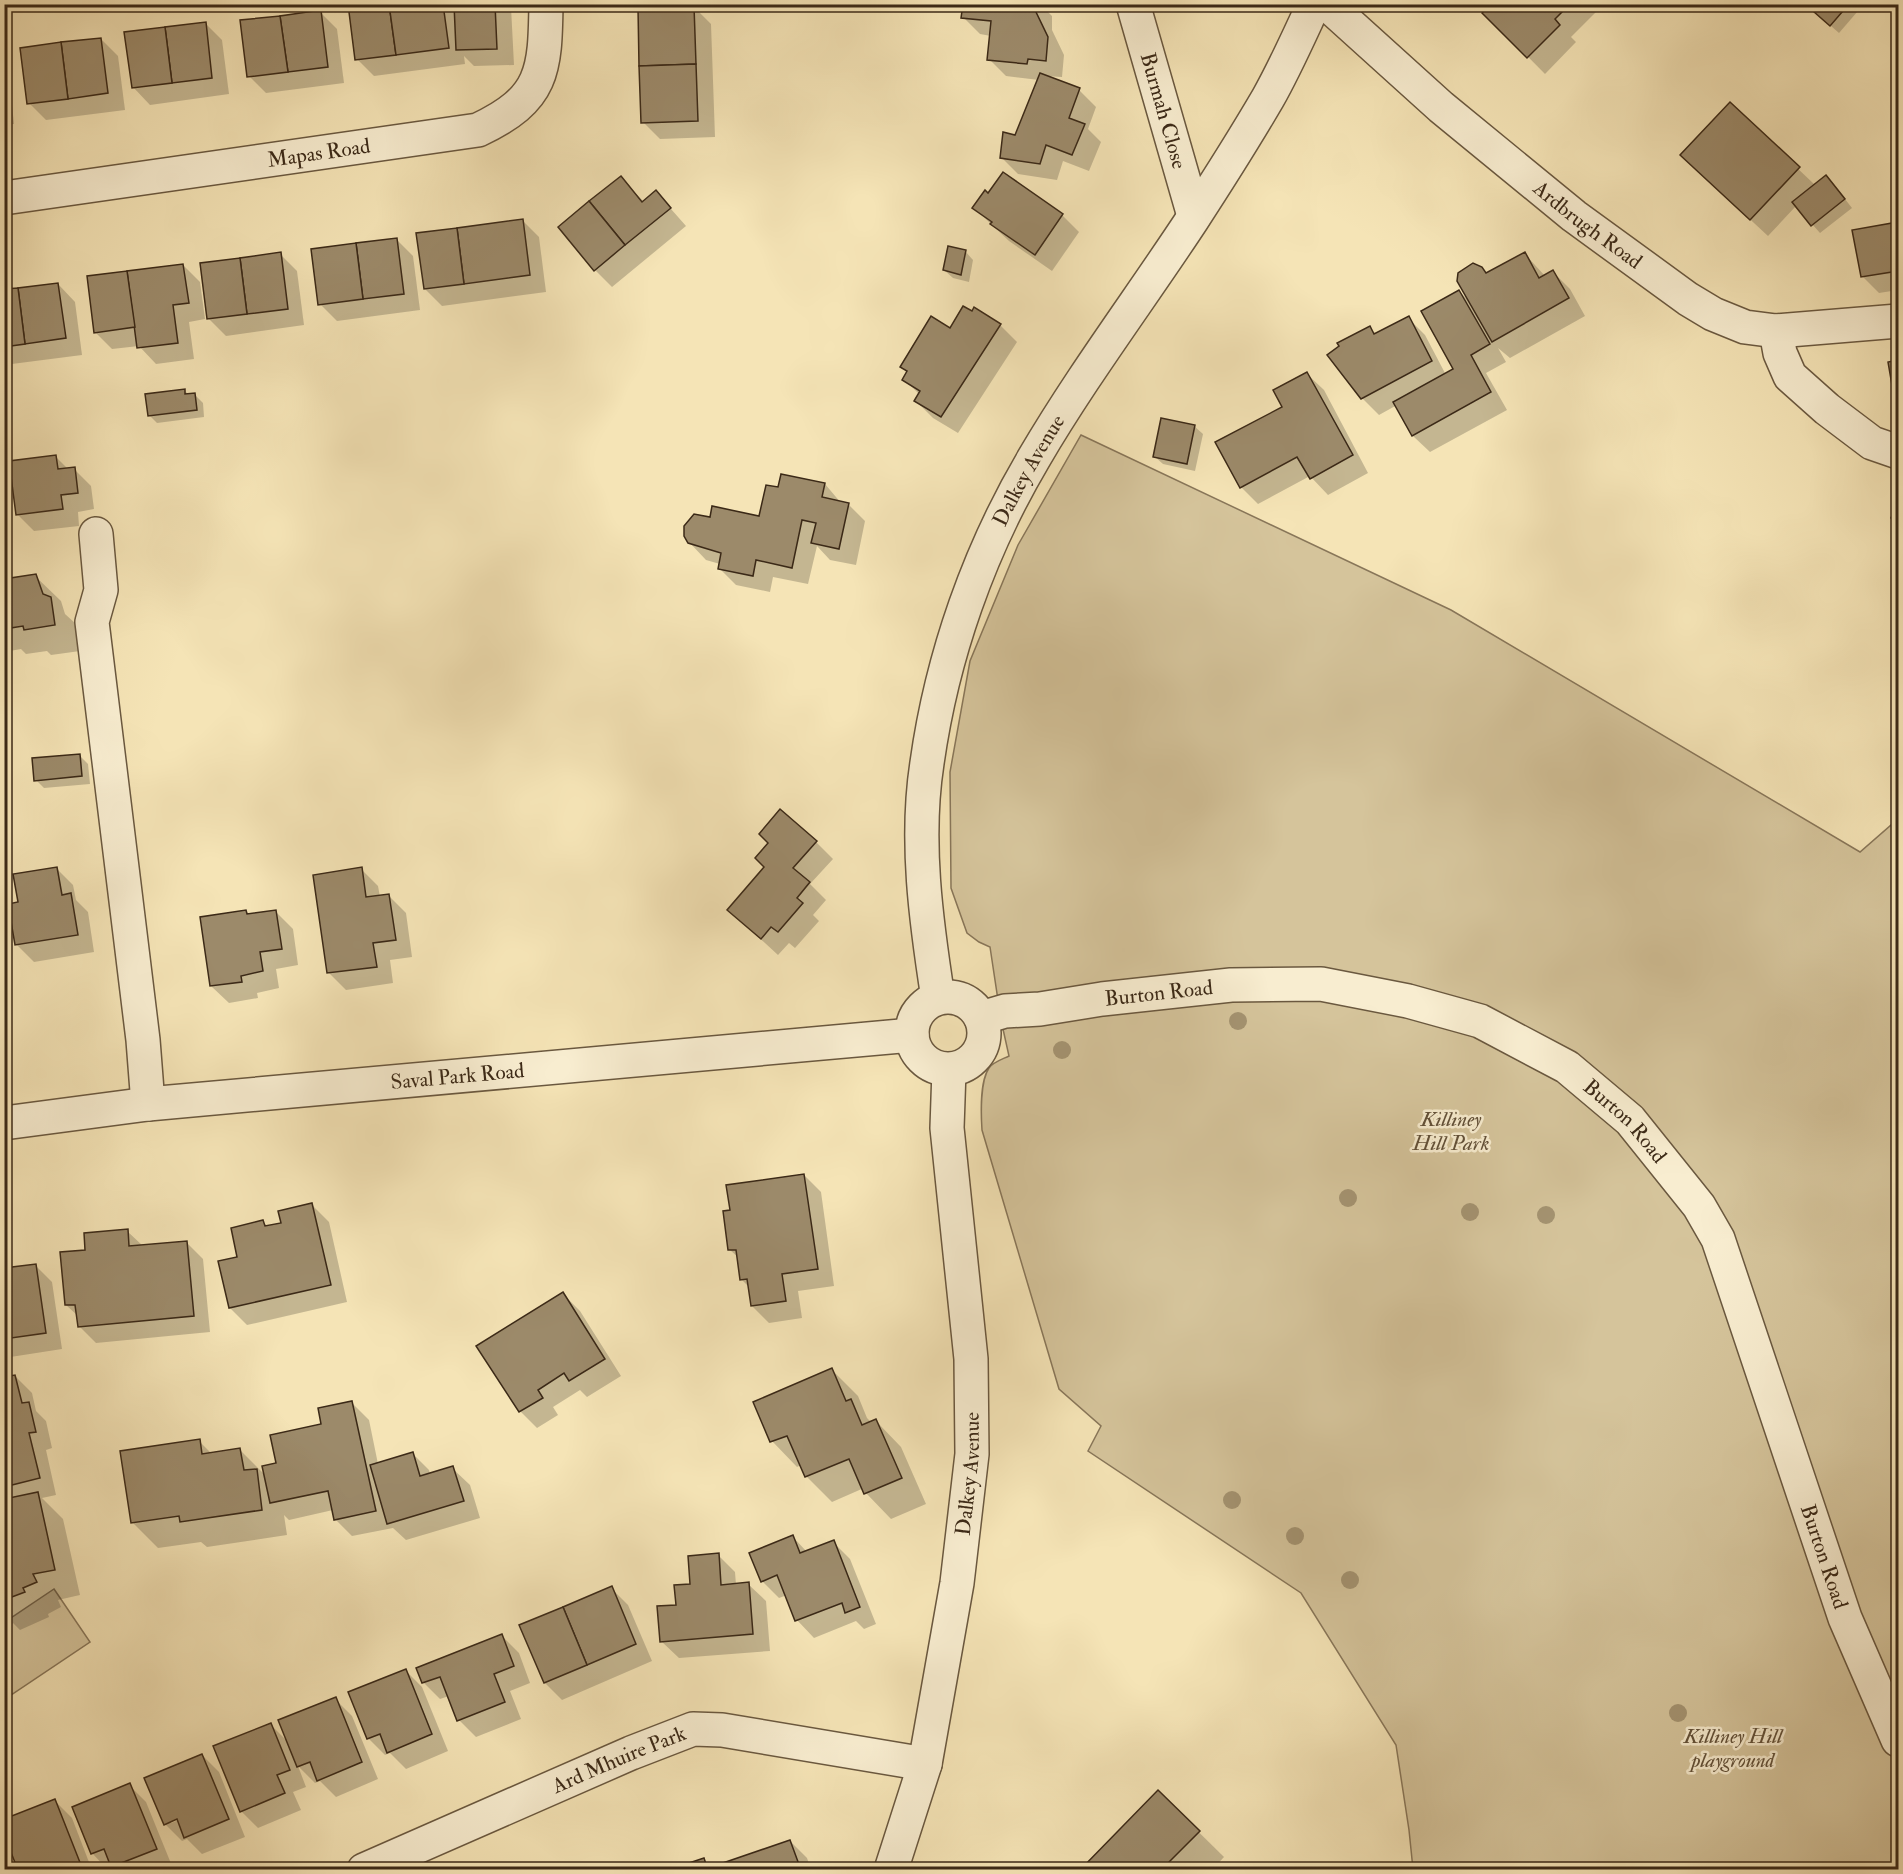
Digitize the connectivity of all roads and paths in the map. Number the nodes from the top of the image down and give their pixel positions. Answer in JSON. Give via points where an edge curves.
{"nodes":[{"id":1,"x":546,"y":4,"type":"edge"},
{"id":2,"x":1132,"y":4,"type":"edge"},
{"id":3,"x":1314,"y":4,"type":"edge"},
{"id":4,"x":1327,"y":4,"type":"edge"},
{"id":5,"x":4,"y":198,"type":"edge"},
{"id":6,"x":1194,"y":216,"type":"junction"},
{"id":7,"x":1899,"y":321,"type":"edge"},
{"id":8,"x":1776,"y":331,"type":"junction"},
{"id":9,"x":1899,"y":452,"type":"edge"},
{"id":10,"x":96,"y":534,"type":"dead end"},
{"id":11,"x":938,"y":998,"type":"junction"},
{"id":12,"x":981,"y":1018,"type":"junction"},
{"id":13,"x":912,"y":1035,"type":"junction"},
{"id":14,"x":949,"y":1070,"type":"junction"},
{"id":15,"x":148,"y":1104,"type":"junction"},
{"id":16,"x":4,"y":1123,"type":"edge"},
{"id":17,"x":1899,"y":1740,"type":"edge"},
{"id":18,"x":925,"y":1764,"type":"junction"},
{"id":19,"x":364,"y":1869,"type":"edge"},
{"id":20,"x":891,"y":1869,"type":"edge"}],
"edges":[{"from":1,"to":5,"type":"street","name":"Mapas Road","via":[[545,48],[532,90],[499,120],[478,130]]},
{"from":2,"to":6,"type":"street","name":"Burmah Close"},
{"from":3,"to":6,"type":"street","name":"Dalkey Avenue","via":[[1268,97]]},
{"from":4,"to":8,"type":"street","name":"Ardbrugh Road","via":[[1441,107],[1565,209],[1688,299],[1745,327]]},
{"from":6,"to":11,"type":"street","name":"Dalkey Avenue","via":[[1033,460],[976,575],[957,631],[927,764],[923,815],[927,919]]},
{"from":7,"to":8,"type":"street","name":"Ardbrugh Road"},
{"from":8,"to":9,"type":"street","via":[[1790,376],[1872,443]]},
{"from":10,"to":15,"type":"street","via":[[101,590],[92,622]]},
{"from":11,"to":12,"type":"street","via":[[962,1000]]},
{"from":11,"to":13,"type":"street","via":[[928,1002],[916,1016]]},
{"from":12,"to":14,"type":"street","via":[[984,1039],[976,1057],[965,1066]]},
{"from":12,"to":17,"type":"street","name":"Burton Road","via":[[1005,1011],[1232,985],[1322,984],[1408,1001],[1480,1021],[1567,1066],[1630,1120],[1699,1206],[1718,1239],[1845,1618]]},
{"from":13,"to":14,"type":"street","via":[[921,1058],[931,1066]]},
{"from":13,"to":15,"type":"street","name":"Saval Park Road"},
{"from":14,"to":18,"type":"street","name":"Dalkey Avenue","via":[[947,1128],[971,1359],[972,1454],[957,1583]]},
{"from":15,"to":16,"type":"street","name":"Saval Park Road"},
{"from":18,"to":19,"type":"street","name":"Ard Mhuire Park","via":[[722,1730],[693,1729]]},
{"from":18,"to":20,"type":"street","name":"Dalkey Avenue"}]}
